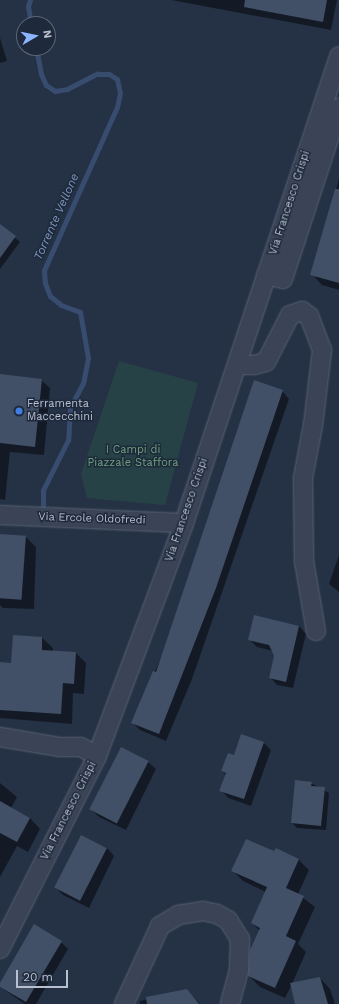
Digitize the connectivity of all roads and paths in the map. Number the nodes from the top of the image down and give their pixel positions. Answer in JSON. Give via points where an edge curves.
{"nodes":[{"id":1,"x":338,"y":63,"type":"edge"},
{"id":2,"x":339,"y":108,"type":"edge"},
{"id":3,"x":266,"y":275,"type":"junction"},
{"id":4,"x":238,"y":365,"type":"junction"},
{"id":5,"x":0,"y":515,"type":"edge"},
{"id":6,"x":184,"y":522,"type":"junction"},
{"id":7,"x":316,"y":632,"type":"dead end"},
{"id":8,"x":0,"y":737,"type":"edge"},
{"id":9,"x":97,"y":756,"type":"junction"},
{"id":10,"x":0,"y":949,"type":"edge"},
{"id":11,"x":124,"y":1004,"type":"edge"},
{"id":12,"x":230,"y":1004,"type":"edge"}],
"edges":[{"from":1,"to":3,"type":"street","name":"Via Francesco Crispi"},
{"from":2,"to":3,"type":"street","via":[[283,279]]},
{"from":3,"to":4,"type":"street","name":"Via Francesco Crispi"},
{"from":4,"to":6,"type":"street","name":"Via Francesco Crispi"},
{"from":4,"to":7,"type":"street","via":[[254,366],[266,362],[290,315],[302,311],[309,316],[322,350],[313,425],[302,478],[304,561]]},
{"from":5,"to":6,"type":"street","name":"Via Ercole Oldofredi"},
{"from":6,"to":9,"type":"street","name":"Via Francesco Crispi"},
{"from":8,"to":9,"type":"street","via":[[60,747],[80,746]]},
{"from":9,"to":10,"type":"street","name":"Via Francesco Crispi"},
{"from":11,"to":12,"type":"street","via":[[160,926],[178,915],[203,911],[228,920],[240,939],[239,970]]}]}
